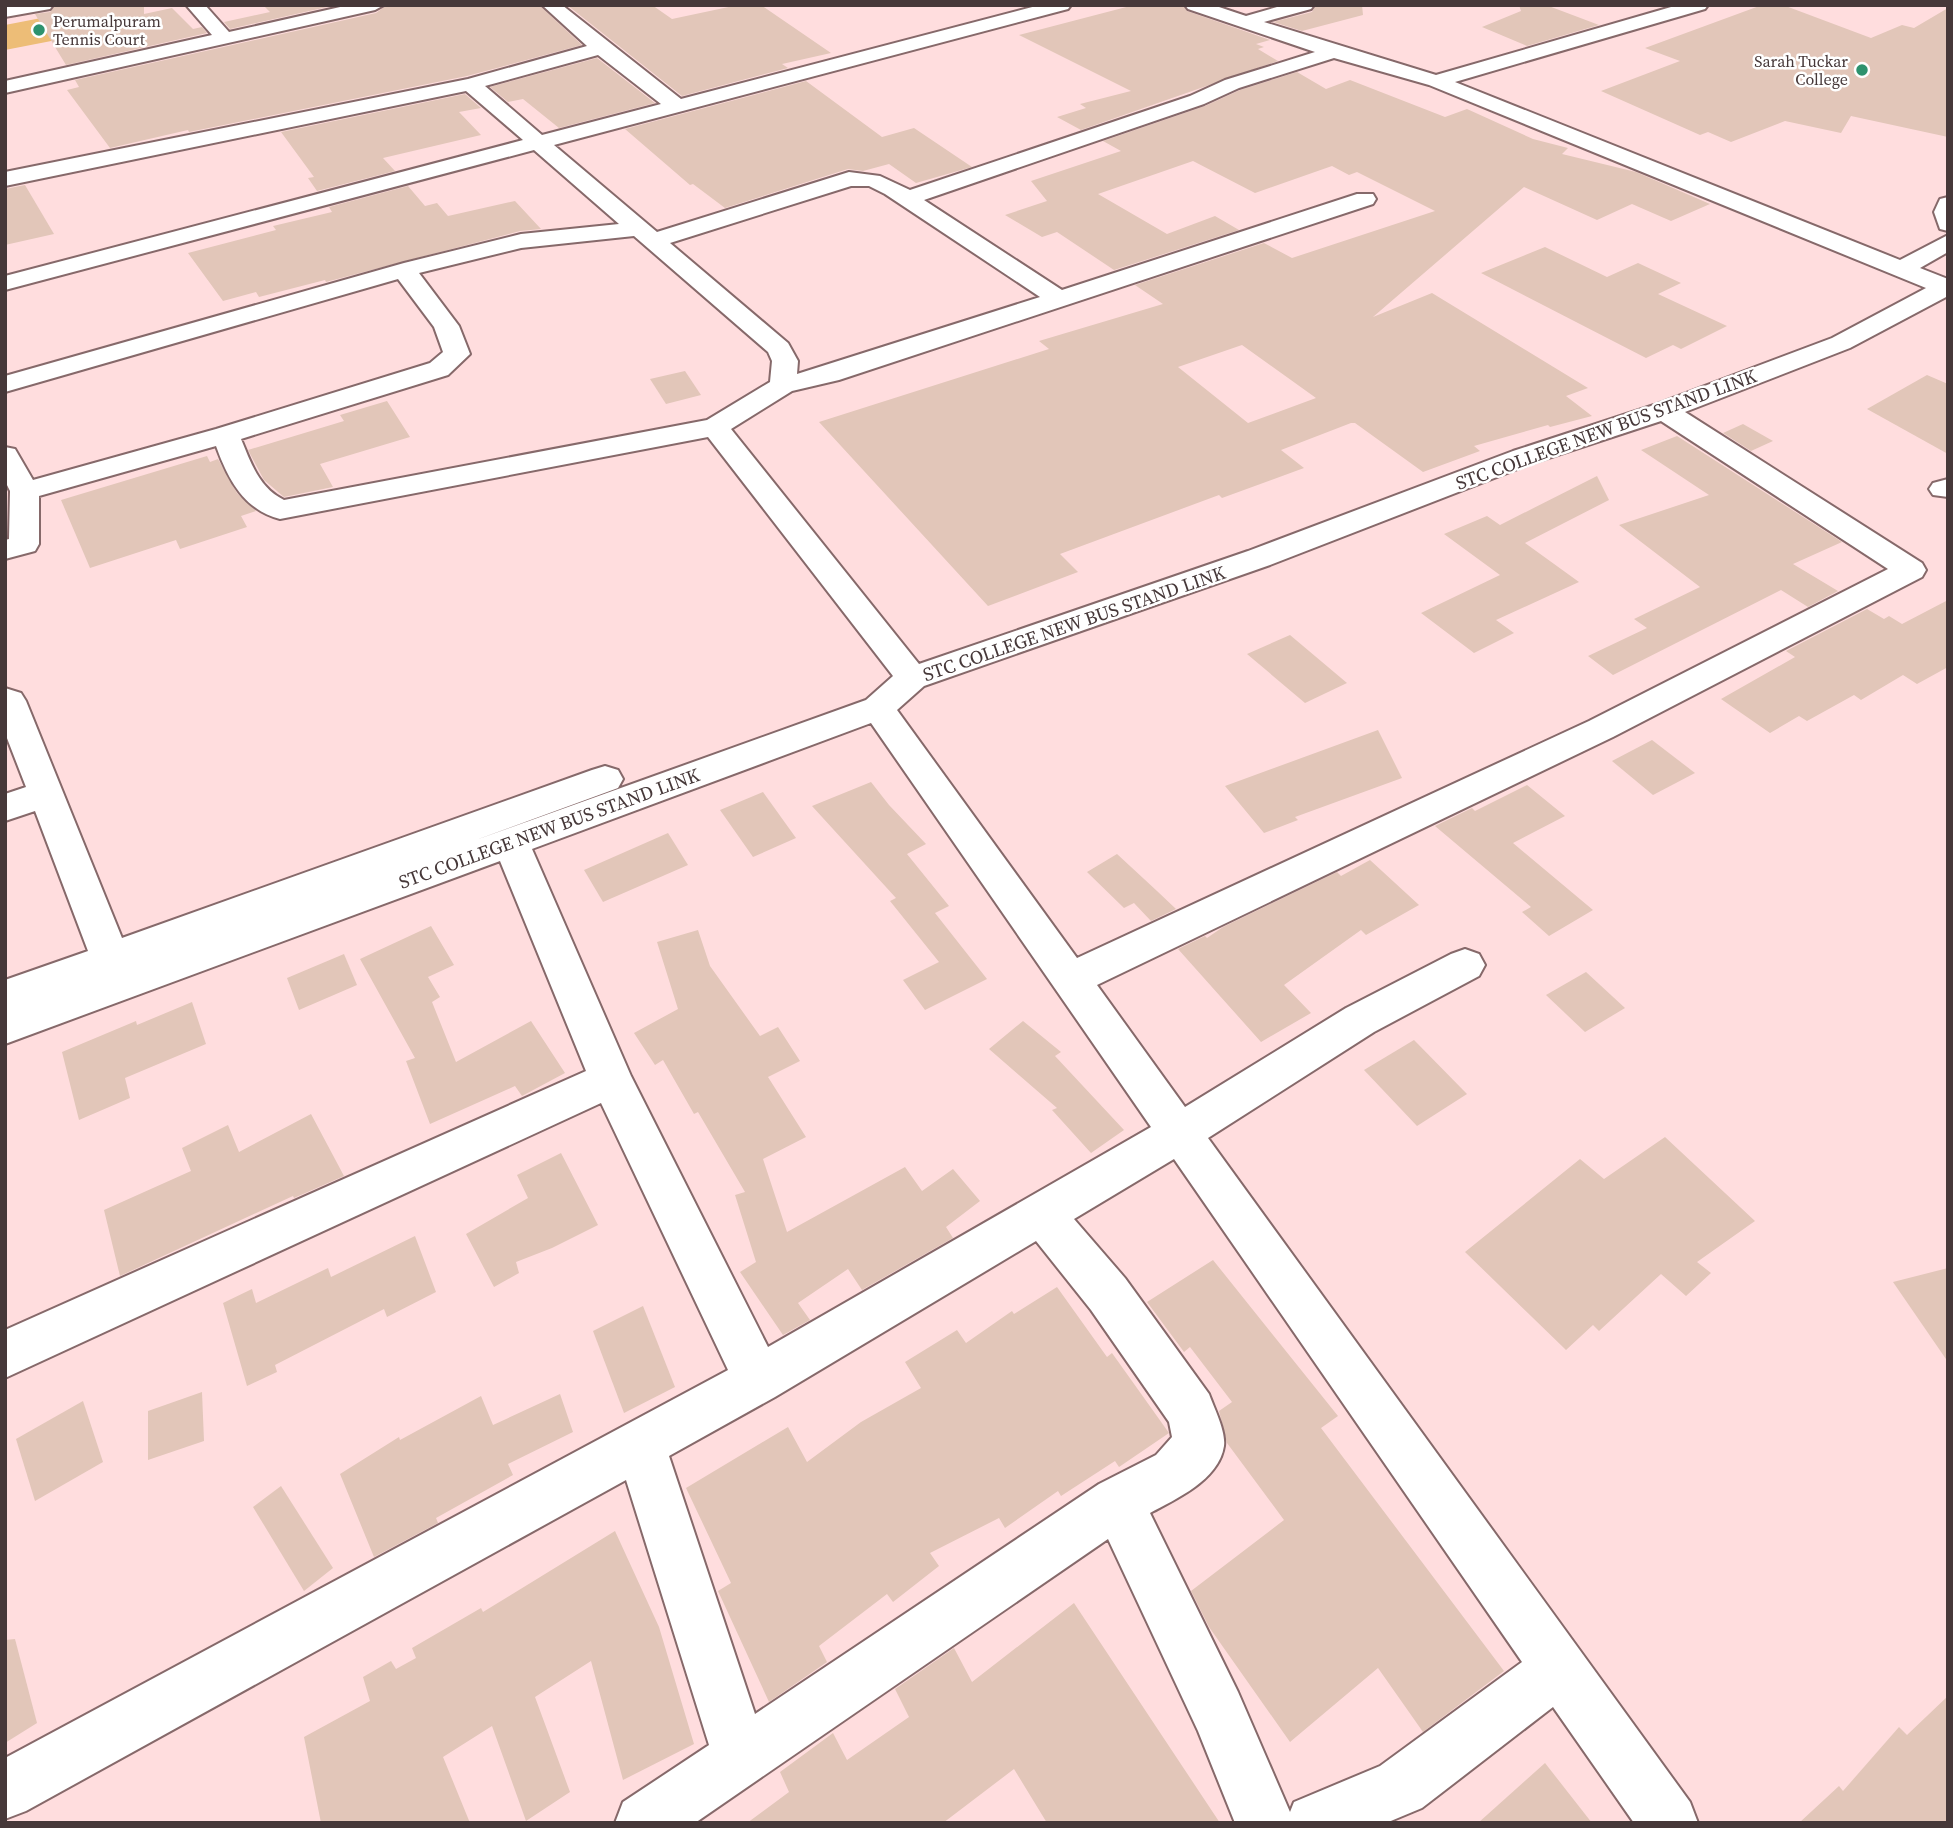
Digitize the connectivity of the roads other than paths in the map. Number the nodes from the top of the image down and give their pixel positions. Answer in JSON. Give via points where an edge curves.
{"nodes":[{"id":1,"x":44,"y":5,"type":"edge"},
{"id":2,"x":195,"y":5,"type":"edge"},
{"id":3,"x":375,"y":5,"type":"edge"},
{"id":4,"x":551,"y":5,"type":"edge"},
{"id":5,"x":1062,"y":5,"type":"edge"},
{"id":6,"x":1194,"y":5,"type":"edge"},
{"id":7,"x":1305,"y":5,"type":"edge"},
{"id":8,"x":1699,"y":5,"type":"edge"},
{"id":9,"x":5,"y":12,"type":"edge"},
{"id":10,"x":1246,"y":22,"type":"junction"},
{"id":11,"x":225,"y":38,"type":"junction"},
{"id":12,"x":601,"y":48,"type":"junction"},
{"id":13,"x":1334,"y":52,"type":"junction"},
{"id":14,"x":1436,"y":81,"type":"junction"},
{"id":15,"x":470,"y":84,"type":"junction"},
{"id":16,"x":5,"y":87,"type":"edge"},
{"id":17,"x":678,"y":107,"type":"junction"},
{"id":18,"x":538,"y":144,"type":"junction"},
{"id":19,"x":5,"y":180,"type":"edge"},
{"id":20,"x":907,"y":198,"type":"junction"},
{"id":21,"x":1365,"y":199,"type":"dead end"},
{"id":22,"x":1948,"y":205,"type":"edge"},
{"id":23,"x":1948,"y":224,"type":"edge"},
{"id":24,"x":647,"y":235,"type":"junction"},
{"id":25,"x":1948,"y":242,"type":"edge"},
{"id":26,"x":404,"y":270,"type":"junction"},
{"id":27,"x":1902,"y":270,"type":"junction"},
{"id":28,"x":5,"y":283,"type":"edge"},
{"id":29,"x":1947,"y":288,"type":"edge"},
{"id":30,"x":1059,"y":299,"type":"junction"},
{"id":31,"x":5,"y":384,"type":"edge"},
{"id":32,"x":783,"y":385,"type":"junction"},
{"id":33,"x":1664,"y":411,"type":"junction"},
{"id":34,"x":715,"y":427,"type":"junction"},
{"id":35,"x":226,"y":435,"type":"junction"},
{"id":36,"x":5,"y":455,"type":"edge"},
{"id":37,"x":25,"y":491,"type":"junction"},
{"id":38,"x":5,"y":550,"type":"edge"},
{"id":39,"x":912,"y":678,"type":"junction"},
{"id":40,"x":5,"y":699,"type":"edge"},
{"id":41,"x":878,"y":708,"type":"junction"},
{"id":42,"x":46,"y":793,"type":"junction"},
{"id":43,"x":5,"y":807,"type":"edge"},
{"id":44,"x":511,"y":842,"type":"junction"},
{"id":45,"x":111,"y":959,"type":"junction"},
{"id":46,"x":1465,"y":965,"type":"dead end"},
{"id":47,"x":5,"y":972,"type":"edge"},
{"id":48,"x":1069,"y":980,"type":"junction"},
{"id":49,"x":5,"y":997,"type":"edge"},
{"id":50,"x":5,"y":1027,"type":"edge"},
{"id":51,"x":611,"y":1079,"type":"junction"},
{"id":52,"x":1180,"y":1133,"type":"junction"},
{"id":53,"x":1042,"y":1214,"type":"junction"},
{"id":54,"x":5,"y":1354,"type":"edge"},
{"id":55,"x":758,"y":1380,"type":"junction"},
{"id":56,"x":640,"y":1444,"type":"junction"},
{"id":57,"x":1117,"y":1502,"type":"junction"},
{"id":58,"x":1559,"y":1668,"type":"junction"},
{"id":59,"x":741,"y":1756,"type":"junction"},
{"id":60,"x":5,"y":1790,"type":"edge"},
{"id":61,"x":644,"y":1823,"type":"edge"},
{"id":62,"x":1265,"y":1823,"type":"edge"},
{"id":63,"x":1315,"y":1823,"type":"edge"},
{"id":64,"x":1669,"y":1823,"type":"edge"}],
"edges":[{"from":1,"to":9,"type":"street"},
{"from":2,"to":11,"type":"street"},
{"from":3,"to":11,"type":"street"},
{"from":4,"to":12,"type":"street"},
{"from":5,"to":17,"type":"street"},
{"from":6,"to":10,"type":"street"},
{"from":7,"to":10,"type":"street"},
{"from":8,"to":14,"type":"street"},
{"from":10,"to":13,"type":"street"},
{"from":11,"to":16,"type":"street"},
{"from":12,"to":15,"type":"street"},
{"from":12,"to":17,"type":"street"},
{"from":13,"to":14,"type":"street"},
{"from":13,"to":20,"type":"street"},
{"from":14,"to":27,"type":"street"},
{"from":15,"to":18,"type":"street"},
{"from":15,"to":19,"type":"street"},
{"from":17,"to":18,"type":"street"},
{"from":18,"to":24,"type":"street"},
{"from":18,"to":28,"type":"street"},
{"from":20,"to":24,"type":"street","via":[[868,177],[849,179]]},
{"from":20,"to":30,"type":"street"},
{"from":21,"to":30,"type":"street"},
{"from":22,"to":23,"type":"street"},
{"from":24,"to":26,"type":"street","via":[[521,241]]},
{"from":24,"to":32,"type":"street","via":[[779,348],[785,361]]},
{"from":25,"to":27,"type":"street"},
{"from":26,"to":31,"type":"street"},
{"from":26,"to":35,"type":"street","via":[[446,326],[457,354],[439,369]]},
{"from":27,"to":29,"type":"street"},
{"from":29,"to":33,"type":"street","name":"STC COLLEGE NEW BUS STAND LINK","via":[[1840,343]]},
{"from":30,"to":32,"type":"street"},
{"from":32,"to":34,"type":"street"},
{"from":33,"to":39,"type":"street","name":"STC COLLEGE NEW BUS STAND LINK","via":[[1523,457],[1259,558]]},
{"from":33,"to":48,"type":"street","via":[[1911,570],[1601,729]]},
{"from":34,"to":35,"type":"street","via":[[280,510],[267,505],[242,479]]},
{"from":34,"to":39,"type":"street"},
{"from":35,"to":37,"type":"street"},
{"from":36,"to":37,"type":"street"},
{"from":37,"to":38,"type":"street","via":[[24,544]]},
{"from":39,"to":41,"type":"street","name":"STC COLLEGE NEW BUS STAND LINK"},
{"from":39,"to":45,"type":"street","via":[[858,688]]},
{"from":40,"to":42,"type":"street"},
{"from":41,"to":44,"type":"street","name":"STC COLLEGE NEW BUS STAND LINK"},
{"from":41,"to":48,"type":"street"},
{"from":42,"to":43,"type":"street"},
{"from":42,"to":45,"type":"street"},
{"from":44,"to":45,"type":"street","name":"STC COLLEGE NEW BUS STAND LINK"},
{"from":44,"to":51,"type":"street"},
{"from":45,"to":47,"type":"street"},
{"from":45,"to":49,"type":"street"},
{"from":45,"to":50,"type":"street","name":"STC COLLEGE NEW BUS STAND LINK"},
{"from":46,"to":52,"type":"street","via":[[1360,1020]]},
{"from":48,"to":52,"type":"street"},
{"from":51,"to":54,"type":"street"},
{"from":51,"to":55,"type":"street"},
{"from":52,"to":53,"type":"street"},
{"from":52,"to":58,"type":"street"},
{"from":53,"to":55,"type":"street"},
{"from":53,"to":57,"type":"street","via":[[1108,1294],[1191,1412],[1199,1445],[1174,1473]]},
{"from":55,"to":56,"type":"street"},
{"from":56,"to":59,"type":"street"},
{"from":56,"to":60,"type":"street"},
{"from":57,"to":59,"type":"street"},
{"from":57,"to":62,"type":"street","via":[[1218,1712]]},
{"from":58,"to":63,"type":"street","via":[[1401,1787]]},
{"from":58,"to":64,"type":"street"},
{"from":59,"to":61,"type":"street"}]}
